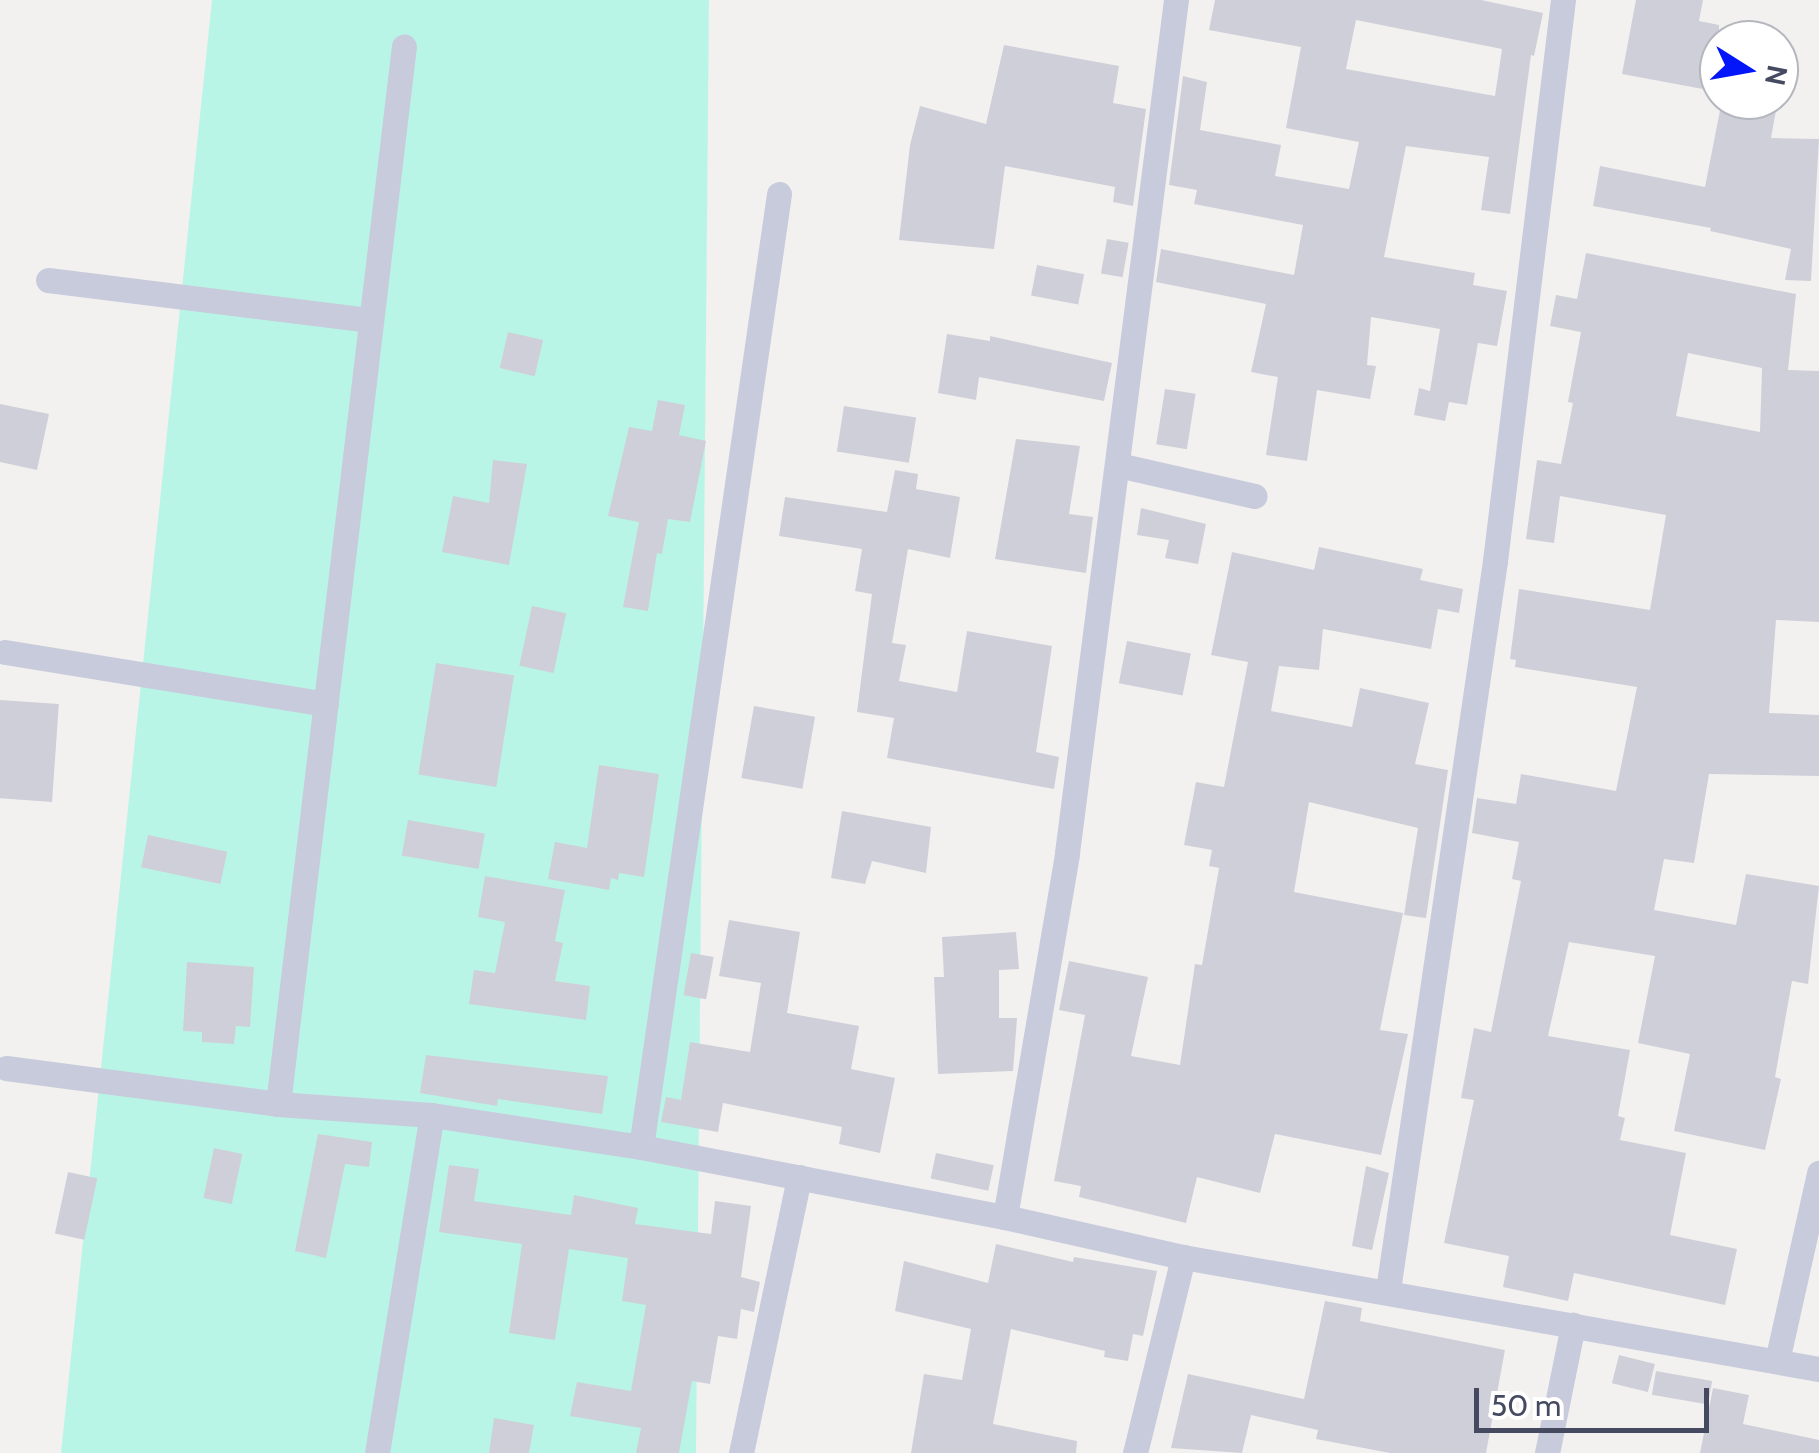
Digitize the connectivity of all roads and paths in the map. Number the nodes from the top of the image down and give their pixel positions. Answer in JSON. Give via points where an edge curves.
{"nodes":[{"id":1,"x":1176,"y":0,"type":"edge"},
{"id":2,"x":1563,"y":0,"type":"edge"},
{"id":3,"x":404,"y":46,"type":"dead end"},
{"id":4,"x":779,"y":194,"type":"dead end"},
{"id":5,"x":48,"y":280,"type":"dead end"},
{"id":6,"x":372,"y":320,"type":"junction"},
{"id":7,"x":1118,"y":465,"type":"junction"},
{"id":8,"x":1254,"y":496,"type":"dead end"},
{"id":9,"x":5,"y":652,"type":"dead end"},
{"id":10,"x":326,"y":704,"type":"junction"},
{"id":11,"x":6,"y":1068,"type":"dead end"},
{"id":12,"x":278,"y":1104,"type":"junction"},
{"id":13,"x":432,"y":1115,"type":"junction"},
{"id":14,"x":641,"y":1146,"type":"junction"},
{"id":15,"x":1819,"y":1173,"type":"edge"},
{"id":16,"x":799,"y":1177,"type":"junction"},
{"id":17,"x":1005,"y":1217,"type":"junction"},
{"id":18,"x":1183,"y":1257,"type":"junction"},
{"id":19,"x":1388,"y":1290,"type":"junction"},
{"id":20,"x":1573,"y":1325,"type":"junction"},
{"id":21,"x":1777,"y":1361,"type":"junction"},
{"id":22,"x":1819,"y":1369,"type":"edge"},
{"id":23,"x":376,"y":1453,"type":"edge"},
{"id":24,"x":741,"y":1453,"type":"edge"},
{"id":25,"x":1136,"y":1453,"type":"edge"},
{"id":26,"x":1548,"y":1453,"type":"edge"}],
"edges":[{"from":1,"to":7,"type":"street"},
{"from":2,"to":19,"type":"street","via":[[1495,561]]},
{"from":3,"to":6,"type":"street"},
{"from":4,"to":14,"type":"street"},
{"from":5,"to":6,"type":"street"},
{"from":6,"to":10,"type":"street"},
{"from":7,"to":8,"type":"street"},
{"from":7,"to":17,"type":"street","via":[[1067,853]]},
{"from":9,"to":10,"type":"street"},
{"from":10,"to":12,"type":"street"},
{"from":11,"to":12,"type":"street"},
{"from":12,"to":13,"type":"street"},
{"from":13,"to":14,"type":"street"},
{"from":13,"to":23,"type":"street"},
{"from":14,"to":16,"type":"street"},
{"from":15,"to":21,"type":"street"},
{"from":16,"to":17,"type":"street"},
{"from":16,"to":24,"type":"street"},
{"from":17,"to":18,"type":"street"},
{"from":18,"to":19,"type":"street"},
{"from":18,"to":25,"type":"street"},
{"from":19,"to":20,"type":"street"},
{"from":20,"to":21,"type":"street"},
{"from":20,"to":26,"type":"street"},
{"from":21,"to":22,"type":"street"}]}
